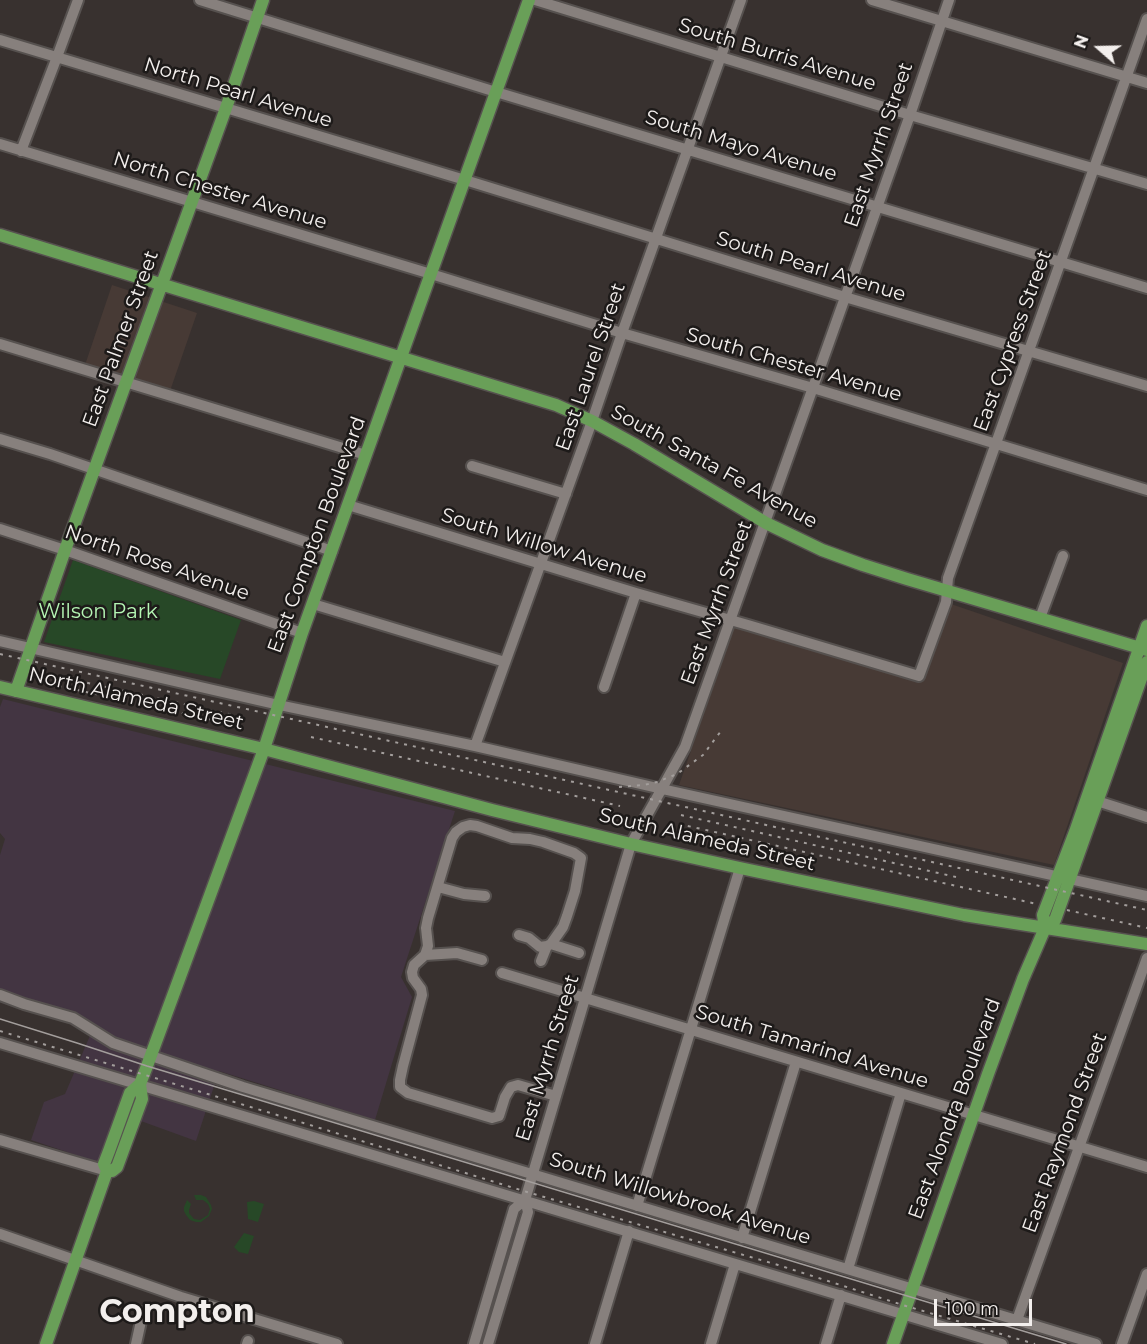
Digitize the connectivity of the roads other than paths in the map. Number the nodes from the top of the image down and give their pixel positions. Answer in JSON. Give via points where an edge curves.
{"nodes":[{"id":1,"x":78,"y":0,"type":"edge"},
{"id":2,"x":200,"y":0,"type":"edge"},
{"id":3,"x":263,"y":0,"type":"edge"},
{"id":4,"x":529,"y":0,"type":"edge"},
{"id":5,"x":535,"y":0,"type":"edge"},
{"id":6,"x":741,"y":0,"type":"edge"},
{"id":7,"x":872,"y":0,"type":"edge"},
{"id":8,"x":949,"y":0,"type":"edge"},
{"id":9,"x":257,"y":17,"type":"junction"},
{"id":10,"x":1147,"y":19,"type":"edge"},
{"id":11,"x":941,"y":22,"type":"junction"},
{"id":12,"x":0,"y":40,"type":"edge"},
{"id":13,"x":57,"y":57,"type":"junction"},
{"id":14,"x":721,"y":57,"type":"junction"},
{"id":15,"x":1127,"y":77,"type":"junction"},
{"id":16,"x":1147,"y":83,"type":"edge"},
{"id":17,"x":496,"y":92,"type":"junction"},
{"id":18,"x":226,"y":108,"type":"junction"},
{"id":19,"x":910,"y":115,"type":"junction"},
{"id":20,"x":0,"y":144,"type":"edge"},
{"id":21,"x":688,"y":149,"type":"junction"},
{"id":22,"x":21,"y":151,"type":"junction"},
{"id":23,"x":1094,"y":168,"type":"junction"},
{"id":24,"x":465,"y":180,"type":"junction"},
{"id":25,"x":1147,"y":184,"type":"edge"},
{"id":26,"x":192,"y":201,"type":"junction"},
{"id":27,"x":878,"y":206,"type":"junction"},
{"id":28,"x":0,"y":235,"type":"edge"},
{"id":29,"x":656,"y":238,"type":"junction"},
{"id":30,"x":1061,"y":261,"type":"junction"},
{"id":31,"x":430,"y":274,"type":"junction"},
{"id":32,"x":161,"y":284,"type":"junction"},
{"id":33,"x":1147,"y":288,"type":"edge"},
{"id":34,"x":845,"y":297,"type":"junction"},
{"id":35,"x":622,"y":333,"type":"junction"},
{"id":36,"x":0,"y":344,"type":"edge"},
{"id":37,"x":1029,"y":351,"type":"junction"},
{"id":38,"x":400,"y":357,"type":"junction"},
{"id":39,"x":127,"y":383,"type":"junction"},
{"id":40,"x":1147,"y":386,"type":"edge"},
{"id":41,"x":813,"y":388,"type":"junction"},
{"id":42,"x":592,"y":421,"type":"junction"},
{"id":43,"x":0,"y":439,"type":"edge"},
{"id":44,"x":995,"y":444,"type":"junction"},
{"id":45,"x":366,"y":455,"type":"junction"},
{"id":46,"x":472,"y":466,"type":"dead end"},
{"id":47,"x":94,"y":470,"type":"junction"},
{"id":48,"x":1147,"y":490,"type":"edge"},
{"id":49,"x":566,"y":494,"type":"junction"},
{"id":50,"x":348,"y":505,"type":"junction"},
{"id":51,"x":766,"y":523,"type":"junction"},
{"id":52,"x":0,"y":530,"type":"edge"},
{"id":53,"x":65,"y":550,"type":"junction"},
{"id":54,"x":332,"y":550,"type":"junction"},
{"id":55,"x":1063,"y":556,"type":"dead end"},
{"id":56,"x":540,"y":564,"type":"junction"},
{"id":57,"x":947,"y":591,"type":"junction"},
{"id":58,"x":636,"y":593,"type":"junction"},
{"id":59,"x":313,"y":604,"type":"junction"},
{"id":60,"x":1040,"y":618,"type":"junction"},
{"id":61,"x":731,"y":620,"type":"junction"},
{"id":62,"x":1147,"y":626,"type":"edge"},
{"id":63,"x":302,"y":633,"type":"junction"},
{"id":64,"x":0,"y":641,"type":"edge"},
{"id":65,"x":30,"y":648,"type":"junction"},
{"id":66,"x":1143,"y":649,"type":"edge"},
{"id":67,"x":506,"y":662,"type":"junction"},
{"id":68,"x":1147,"y":662,"type":"edge"},
{"id":69,"x":919,"y":676,"type":"joint"},
{"id":70,"x":604,"y":687,"type":"dead end"},
{"id":71,"x":0,"y":688,"type":"edge"},
{"id":72,"x":16,"y":691,"type":"junction"},
{"id":73,"x":279,"y":705,"type":"junction"},
{"id":74,"x":475,"y":746,"type":"junction"},
{"id":75,"x":264,"y":749,"type":"junction"},
{"id":76,"x":662,"y":789,"type":"junction"},
{"id":77,"x":1097,"y":801,"type":"junction"},
{"id":78,"x":1147,"y":817,"type":"edge"},
{"id":79,"x":631,"y":844,"type":"junction"},
{"id":80,"x":740,"y":868,"type":"junction"},
{"id":81,"x":1064,"y":878,"type":"junction"},
{"id":82,"x":438,"y":887,"type":"junction"},
{"id":83,"x":485,"y":896,"type":"dead end"},
{"id":84,"x":1147,"y":896,"type":"edge"},
{"id":85,"x":1044,"y":928,"type":"junction"},
{"id":86,"x":519,"y":935,"type":"dead end"},
{"id":87,"x":1147,"y":944,"type":"edge"},
{"id":88,"x":549,"y":945,"type":"junction"},
{"id":89,"x":579,"y":953,"type":"dead end"},
{"id":90,"x":425,"y":954,"type":"junction"},
{"id":91,"x":1147,"y":957,"type":"edge"},
{"id":92,"x":482,"y":960,"type":"dead end"},
{"id":93,"x":541,"y":961,"type":"dead end"},
{"id":94,"x":502,"y":973,"type":"dead end"},
{"id":95,"x":0,"y":995,"type":"edge"},
{"id":96,"x":585,"y":998,"type":"junction"},
{"id":97,"x":691,"y":1030,"type":"junction"},
{"id":98,"x":0,"y":1042,"type":"edge"},
{"id":99,"x":150,"y":1056,"type":"junction"},
{"id":100,"x":796,"y":1062,"type":"junction"},
{"id":101,"x":140,"y":1084,"type":"junction"},
{"id":102,"x":901,"y":1093,"type":"junction"},
{"id":103,"x":556,"y":1096,"type":"junction"},
{"id":104,"x":974,"y":1115,"type":"junction"},
{"id":105,"x":0,"y":1140,"type":"edge"},
{"id":106,"x":1079,"y":1146,"type":"junction"},
{"id":107,"x":1147,"y":1167,"type":"edge"},
{"id":108,"x":107,"y":1171,"type":"junction"},
{"id":109,"x":531,"y":1178,"type":"junction"},
{"id":110,"x":525,"y":1200,"type":"junction"},
{"id":111,"x":637,"y":1206,"type":"junction"},
{"id":112,"x":629,"y":1231,"type":"junction"},
{"id":113,"x":0,"y":1234,"type":"edge"},
{"id":114,"x":742,"y":1238,"type":"junction"},
{"id":115,"x":76,"y":1260,"type":"junction"},
{"id":116,"x":735,"y":1264,"type":"junction"},
{"id":117,"x":848,"y":1269,"type":"junction"},
{"id":118,"x":1147,"y":1274,"type":"edge"},
{"id":119,"x":912,"y":1288,"type":"junction"},
{"id":120,"x":841,"y":1295,"type":"junction"},
{"id":121,"x":905,"y":1310,"type":"junction"},
{"id":122,"x":143,"y":1312,"type":"dead end"},
{"id":123,"x":1017,"y":1320,"type":"junction"},
{"id":124,"x":46,"y":1344,"type":"edge"},
{"id":125,"x":136,"y":1344,"type":"edge"},
{"id":126,"x":337,"y":1344,"type":"edge"},
{"id":127,"x":474,"y":1344,"type":"edge"},
{"id":128,"x":489,"y":1344,"type":"edge"},
{"id":129,"x":595,"y":1344,"type":"edge"},
{"id":130,"x":711,"y":1344,"type":"edge"},
{"id":131,"x":826,"y":1344,"type":"edge"},
{"id":132,"x":893,"y":1344,"type":"edge"},
{"id":133,"x":1002,"y":1344,"type":"edge"},
{"id":134,"x":1096,"y":1344,"type":"edge"},
{"id":135,"x":1122,"y":1344,"type":"edge"}],
"edges":[{"from":1,"to":13,"type":"street"},
{"from":2,"to":9,"type":"street","name":"South Mayo Avenue"},
{"from":3,"to":9,"type":"main road","name":"East Palmer Street"},
{"from":4,"to":17,"type":"main road","name":"East Compton Boulevard"},
{"from":5,"to":14,"type":"street","name":"South Burris Avenue"},
{"from":6,"to":14,"type":"street","name":"East Laurel Street"},
{"from":7,"to":11,"type":"street"},
{"from":8,"to":11,"type":"street","name":"East Myrrh Street"},
{"from":9,"to":17,"type":"street","name":"South Mayo Avenue"},
{"from":9,"to":18,"type":"main road","name":"East Palmer Street"},
{"from":10,"to":15,"type":"street","name":"East Cypress Street"},
{"from":11,"to":15,"type":"street"},
{"from":11,"to":19,"type":"street","name":"East Myrrh Street"},
{"from":12,"to":13,"type":"street","name":"North Pearl Avenue"},
{"from":13,"to":18,"type":"street","name":"North Pearl Avenue"},
{"from":13,"to":22,"type":"street"},
{"from":14,"to":19,"type":"street","name":"South Burris Avenue"},
{"from":14,"to":21,"type":"street","name":"East Laurel Street"},
{"from":15,"to":16,"type":"street"},
{"from":15,"to":23,"type":"street","name":"East Cypress Street"},
{"from":17,"to":21,"type":"street","name":"South Mayo Avenue"},
{"from":17,"to":24,"type":"main road","name":"East Compton Boulevard"},
{"from":18,"to":24,"type":"street","name":"North Pearl Avenue"},
{"from":18,"to":26,"type":"main road","name":"East Palmer Street"},
{"from":19,"to":23,"type":"street","name":"South Burris Avenue"},
{"from":19,"to":27,"type":"street","name":"East Myrrh Street"},
{"from":20,"to":22,"type":"street","name":"North Chester Avenue"},
{"from":21,"to":27,"type":"street","name":"South Mayo Avenue"},
{"from":21,"to":29,"type":"street","name":"East Laurel Street"},
{"from":22,"to":26,"type":"street","name":"North Chester Avenue"},
{"from":23,"to":25,"type":"street","name":"South Burris Avenue"},
{"from":23,"to":30,"type":"street","name":"East Cypress Street"},
{"from":24,"to":29,"type":"street","name":"South Pearl Avenue"},
{"from":24,"to":31,"type":"main road","name":"East Compton Boulevard"},
{"from":26,"to":31,"type":"street","name":"North Chester Avenue"},
{"from":26,"to":32,"type":"main road","name":"East Palmer Street"},
{"from":27,"to":30,"type":"street","name":"South Mayo Avenue"},
{"from":27,"to":34,"type":"street","name":"East Myrrh Street"},
{"from":28,"to":32,"type":"main road","name":"South Santa Fe Avenue"},
{"from":29,"to":34,"type":"street","name":"South Pearl Avenue"},
{"from":29,"to":35,"type":"street","name":"East Laurel Street"},
{"from":30,"to":33,"type":"street","name":"South Mayo Avenue"},
{"from":30,"to":37,"type":"street","name":"East Cypress Street"},
{"from":31,"to":35,"type":"street","name":"South Chester Avenue"},
{"from":31,"to":38,"type":"main road","name":"East Compton Boulevard"},
{"from":32,"to":38,"type":"main road","name":"South Santa Fe Avenue"},
{"from":32,"to":39,"type":"main road","name":"East Palmer Street"},
{"from":34,"to":37,"type":"street","name":"South Pearl Avenue"},
{"from":34,"to":41,"type":"street","name":"East Myrrh Street"},
{"from":35,"to":41,"type":"street","name":"South Chester Avenue"},
{"from":35,"to":42,"type":"street","name":"East Laurel Street"},
{"from":36,"to":39,"type":"street"},
{"from":37,"to":40,"type":"street","name":"South Pearl Avenue"},
{"from":37,"to":44,"type":"street","name":"East Cypress Street"},
{"from":38,"to":42,"type":"main road","name":"South Santa Fe Avenue","via":[[556,405]]},
{"from":38,"to":45,"type":"main road","name":"East Compton Boulevard"},
{"from":39,"to":45,"type":"street"},
{"from":39,"to":47,"type":"main road","name":"East Palmer Street"},
{"from":41,"to":44,"type":"street","name":"South Chester Avenue"},
{"from":41,"to":51,"type":"street","name":"East Myrrh Street"},
{"from":42,"to":49,"type":"street","name":"East Laurel Street"},
{"from":42,"to":51,"type":"main road","name":"South Santa Fe Avenue"},
{"from":43,"to":47,"type":"street"},
{"from":44,"to":48,"type":"street","name":"South Chester Avenue"},
{"from":44,"to":57,"type":"street","name":"East Cypress Street","via":[[948,578]]},
{"from":45,"to":50,"type":"main road","name":"East Compton Boulevard"},
{"from":46,"to":49,"type":"street"},
{"from":47,"to":53,"type":"main road","name":"East Palmer Street"},
{"from":47,"to":54,"type":"street"},
{"from":49,"to":56,"type":"street","name":"East Laurel Street"},
{"from":50,"to":54,"type":"main road","name":"East Compton Boulevard"},
{"from":50,"to":56,"type":"street","name":"South Willow Avenue"},
{"from":51,"to":57,"type":"main road","name":"South Santa Fe Avenue","via":[[822,550]]},
{"from":51,"to":61,"type":"street","name":"East Myrrh Street"},
{"from":52,"to":53,"type":"street","name":"North Rose Avenue"},
{"from":53,"to":63,"type":"street","name":"North Rose Avenue"},
{"from":53,"to":65,"type":"main road","name":"East Palmer Street"},
{"from":54,"to":59,"type":"main road","name":"East Compton Boulevard"},
{"from":55,"to":60,"type":"street"},
{"from":56,"to":58,"type":"street","name":"South Willow Avenue"},
{"from":56,"to":67,"type":"street","name":"East Laurel Street"},
{"from":57,"to":60,"type":"main road","name":"South Santa Fe Avenue"},
{"from":57,"to":69,"type":"street","name":"East Cypress Street"},
{"from":58,"to":61,"type":"street","name":"South Willow Avenue"},
{"from":58,"to":70,"type":"street"},
{"from":59,"to":63,"type":"main road","name":"East Compton Boulevard"},
{"from":59,"to":67,"type":"street"},
{"from":60,"to":66,"type":"main road","name":"South Santa Fe Avenue"},
{"from":61,"to":69,"type":"street","name":"South Willow Avenue"},
{"from":61,"to":76,"type":"street","name":"East Myrrh Street","via":[[685,747]]},
{"from":62,"to":66,"type":"main road","name":"East Alondra Boulevard"},
{"from":63,"to":73,"type":"main road","name":"East Compton Boulevard"},
{"from":64,"to":65,"type":"street","name":"North Alameda Street"},
{"from":65,"to":72,"type":"main road","name":"East Palmer Street"},
{"from":65,"to":73,"type":"street","name":"North Alameda Street"},
{"from":66,"to":81,"type":"main road","name":"East Alondra Boulevard"},
{"from":67,"to":74,"type":"street","name":"East Laurel Street"},
{"from":68,"to":77,"type":"main road","name":"East Alondra Boulevard"},
{"from":71,"to":72,"type":"main road","name":"North Alameda Street"},
{"from":72,"to":75,"type":"main road","name":"North Alameda Street"},
{"from":73,"to":74,"type":"street","name":"South Alameda Street"},
{"from":73,"to":75,"type":"main road","name":"East Compton Boulevard"},
{"from":74,"to":76,"type":"street","name":"South Alameda Street"},
{"from":75,"to":79,"type":"main road","name":"South Alameda Street"},
{"from":75,"to":99,"type":"main road","name":"East Compton Boulevard"},
{"from":76,"to":79,"type":"street","name":"East Myrrh Street"},
{"from":76,"to":81,"type":"street","name":"South Alameda Street"},
{"from":77,"to":78,"type":"street"},
{"from":77,"to":81,"type":"main road","name":"East Alondra Boulevard"},
{"from":79,"to":80,"type":"main road","name":"South Alameda Street"},
{"from":79,"to":96,"type":"street","name":"East Myrrh Street"},
{"from":80,"to":85,"type":"main road","name":"South Alameda Street"},
{"from":80,"to":97,"type":"street"},
{"from":81,"to":84,"type":"street","name":"South Alameda Street"},
{"from":81,"to":85,"type":"main road","name":"East Alondra Boulevard","via":[[1054,920]]},
{"from":82,"to":83,"type":"street"},
{"from":82,"to":88,"type":"street","via":[[452,837],[470,825],[574,853],[581,858],[575,891],[563,927]]},
{"from":82,"to":90,"type":"street","via":[[426,928]]},
{"from":85,"to":87,"type":"main road","name":"South Alameda Street"},
{"from":85,"to":104,"type":"main road","name":"East Alondra Boulevard"},
{"from":86,"to":88,"type":"street","via":[[540,947]]},
{"from":88,"to":89,"type":"street"},
{"from":88,"to":93,"type":"street"},
{"from":90,"to":92,"type":"street","via":[[457,953]]},
{"from":90,"to":103,"type":"street","via":[[412,972],[422,995],[400,1087],[408,1093],[492,1118],[499,1116],[511,1087],[518,1085]]},
{"from":91,"to":106,"type":"street","name":"East Raymond Street"},
{"from":94,"to":96,"type":"street","name":"South Tamarind Avenue"},
{"from":95,"to":99,"type":"street","name":"South Willowbrook Avenue","via":[[73,1018],[113,1043]]},
{"from":96,"to":97,"type":"street","name":"South Tamarind Avenue"},
{"from":96,"to":103,"type":"street","name":"East Myrrh Street"},
{"from":97,"to":100,"type":"street","name":"South Tamarind Avenue"},
{"from":97,"to":111,"type":"street"},
{"from":98,"to":101,"type":"street"},
{"from":99,"to":101,"type":"main road","name":"East Compton Boulevard"},
{"from":99,"to":109,"type":"street","name":"South Willowbrook Avenue"},
{"from":100,"to":102,"type":"street","name":"South Tamarind Avenue"},
{"from":100,"to":114,"type":"street"},
{"from":101,"to":108,"type":"main road","name":"East Compton Boulevard","via":[[142,1099],[117,1167]]},
{"from":101,"to":110,"type":"street"},
{"from":102,"to":104,"type":"street","name":"South Tamarind Avenue"},
{"from":102,"to":117,"type":"street"},
{"from":103,"to":109,"type":"street","name":"East Myrrh Street"},
{"from":104,"to":106,"type":"street","name":"South Tamarind Avenue"},
{"from":104,"to":119,"type":"main road","name":"East Alondra Boulevard"},
{"from":105,"to":108,"type":"street"},
{"from":106,"to":107,"type":"street","name":"South Tamarind Avenue"},
{"from":106,"to":123,"type":"street","name":"East Raymond Street"},
{"from":108,"to":115,"type":"main road","name":"East Compton Boulevard"},
{"from":109,"to":110,"type":"street","name":"East Myrrh Street"},
{"from":109,"to":111,"type":"street","name":"South Willowbrook Avenue"},
{"from":110,"to":112,"type":"street"},
{"from":110,"to":127,"type":"street","via":[[514,1209]]},
{"from":110,"to":128,"type":"street","via":[[528,1212]]},
{"from":111,"to":114,"type":"street","name":"South Willowbrook Avenue"},
{"from":112,"to":116,"type":"street"},
{"from":112,"to":129,"type":"street"},
{"from":113,"to":115,"type":"street"},
{"from":114,"to":117,"type":"street","name":"South Willowbrook Avenue"},
{"from":115,"to":124,"type":"main road","name":"East Compton Boulevard"},
{"from":115,"to":126,"type":"street"},
{"from":116,"to":120,"type":"street"},
{"from":116,"to":130,"type":"street"},
{"from":117,"to":119,"type":"street","name":"South Willowbrook Avenue"},
{"from":118,"to":135,"type":"street"},
{"from":119,"to":121,"type":"main road","name":"East Alondra Boulevard"},
{"from":119,"to":123,"type":"street","name":"South Willowbrook Avenue"},
{"from":120,"to":121,"type":"street"},
{"from":120,"to":131,"type":"street"},
{"from":121,"to":132,"type":"main road","name":"East Alondra Boulevard"},
{"from":121,"to":133,"type":"street"},
{"from":122,"to":125,"type":"street"},
{"from":123,"to":134,"type":"street","name":"South Willowbrook Avenue"}]}
